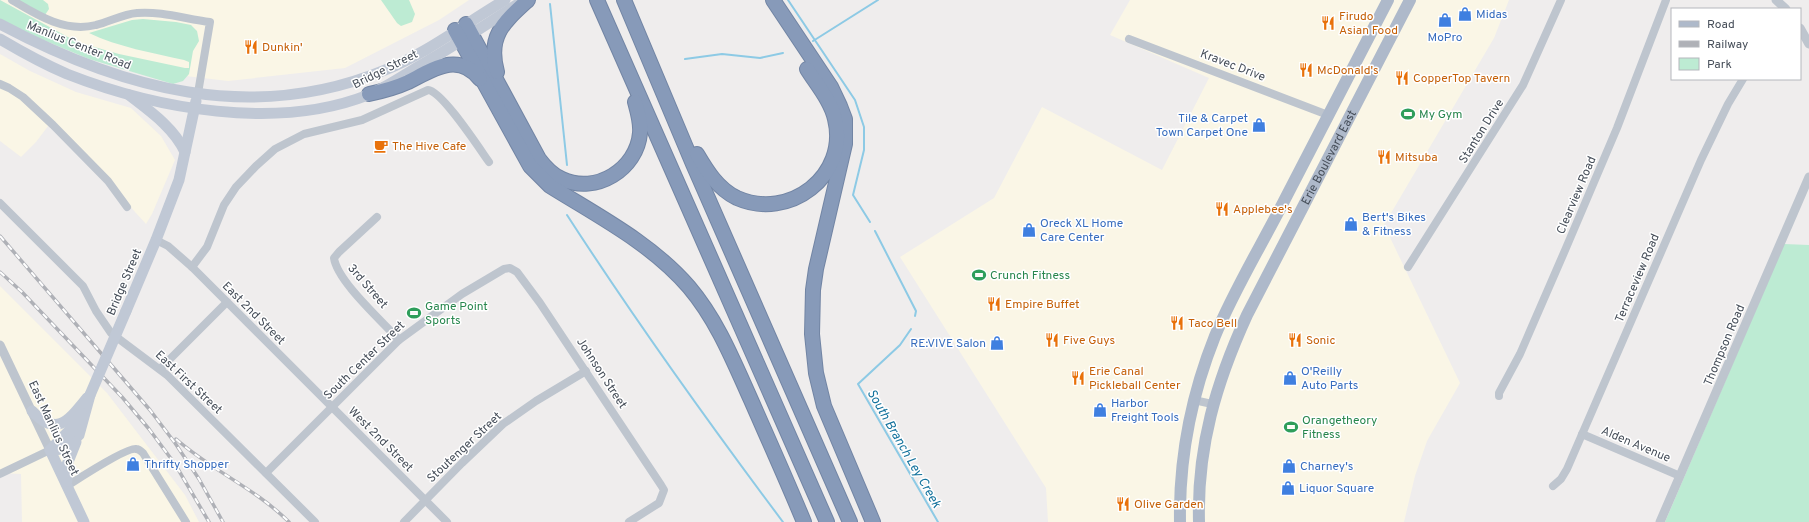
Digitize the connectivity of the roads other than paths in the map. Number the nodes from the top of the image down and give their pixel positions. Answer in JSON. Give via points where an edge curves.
{"nodes":[{"id":1,"x":12,"y":0,"type":"edge"},
{"id":2,"x":505,"y":0,"type":"edge"},
{"id":3,"x":523,"y":0,"type":"edge"},
{"id":4,"x":528,"y":0,"type":"edge"},
{"id":5,"x":597,"y":0,"type":"edge"},
{"id":6,"x":624,"y":0,"type":"edge"},
{"id":7,"x":762,"y":0,"type":"edge"},
{"id":8,"x":773,"y":0,"type":"edge"},
{"id":9,"x":1388,"y":0,"type":"edge"},
{"id":10,"x":1410,"y":0,"type":"edge"},
{"id":11,"x":1561,"y":0,"type":"edge"},
{"id":12,"x":1666,"y":0,"type":"edge"},
{"id":13,"x":0,"y":24,"type":"edge"},
{"id":14,"x":1801,"y":30,"type":"edge"},
{"id":15,"x":464,"y":32,"type":"junction"},
{"id":16,"x":0,"y":39,"type":"edge"},
{"id":17,"x":1129,"y":39,"type":"dead end"},
{"id":18,"x":1809,"y":44,"type":"edge"},
{"id":19,"x":627,"y":69,"type":"junction"},
{"id":20,"x":1742,"y":80,"type":"edge"},
{"id":21,"x":0,"y":84,"type":"edge"},
{"id":22,"x":496,"y":91,"type":"junction"},
{"id":23,"x":126,"y":92,"type":"junction"},
{"id":24,"x":198,"y":93,"type":"junction"},
{"id":25,"x":369,"y":94,"type":"junction"},
{"id":26,"x":195,"y":108,"type":"junction"},
{"id":27,"x":1328,"y":115,"type":"junction"},
{"id":28,"x":674,"y":117,"type":"junction"},
{"id":29,"x":185,"y":152,"type":"junction"},
{"id":30,"x":489,"y":162,"type":"dead end"},
{"id":31,"x":1809,"y":177,"type":"edge"},
{"id":32,"x":0,"y":203,"type":"edge"},
{"id":33,"x":127,"y":207,"type":"dead end"},
{"id":34,"x":377,"y":217,"type":"dead end"},
{"id":35,"x":156,"y":240,"type":"junction"},
{"id":36,"x":192,"y":267,"type":"junction"},
{"id":37,"x":1408,"y":267,"type":"dead end"},
{"id":38,"x":512,"y":268,"type":"joint"},
{"id":39,"x":226,"y":302,"type":"junction"},
{"id":40,"x":399,"y":340,"type":"junction"},
{"id":41,"x":0,"y":345,"type":"edge"},
{"id":42,"x":160,"y":369,"type":"junction"},
{"id":43,"x":586,"y":371,"type":"junction"},
{"id":44,"x":90,"y":395,"type":"junction"},
{"id":45,"x":1499,"y":396,"type":"dead end"},
{"id":46,"x":1194,"y":400,"type":"junction"},
{"id":47,"x":1212,"y":404,"type":"junction"},
{"id":48,"x":332,"y":407,"type":"junction"},
{"id":49,"x":32,"y":411,"type":"junction"},
{"id":50,"x":1582,"y":434,"type":"junction"},
{"id":51,"x":79,"y":435,"type":"junction"},
{"id":52,"x":50,"y":450,"type":"junction"},
{"id":53,"x":266,"y":473,"type":"junction"},
{"id":54,"x":0,"y":474,"type":"edge"},
{"id":55,"x":1680,"y":476,"type":"junction"},
{"id":56,"x":67,"y":486,"type":"junction"},
{"id":57,"x":1553,"y":486,"type":"dead end"},
{"id":58,"x":425,"y":501,"type":"junction"},
{"id":59,"x":825,"y":519,"type":"edge"},
{"id":60,"x":84,"y":522,"type":"edge"},
{"id":61,"x":186,"y":522,"type":"edge"},
{"id":62,"x":315,"y":522,"type":"edge"},
{"id":63,"x":404,"y":522,"type":"edge"},
{"id":64,"x":447,"y":522,"type":"edge"},
{"id":65,"x":629,"y":522,"type":"edge"},
{"id":66,"x":804,"y":522,"type":"edge"},
{"id":67,"x":850,"y":522,"type":"edge"},
{"id":68,"x":873,"y":522,"type":"edge"},
{"id":69,"x":1180,"y":522,"type":"edge"},
{"id":70,"x":1199,"y":522,"type":"edge"},
{"id":71,"x":1660,"y":522,"type":"edge"}],
"edges":[{"from":1,"to":24,"type":"street","name":"Bridge Street","via":[[51,21],[66,25],[94,26],[135,14],[150,13],[210,22]]},
{"from":2,"to":15,"type":"main road","name":"Bridge Street"},
{"from":3,"to":15,"type":"main road","name":"Bridge Street"},
{"from":4,"to":22,"type":"highway","via":[[507,18],[497,37],[493,51]]},
{"from":5,"to":19,"type":"highway"},
{"from":6,"to":28,"type":"highway"},
{"from":7,"to":28,"type":"highway","via":[[828,102],[836,121],[837,140],[828,170],[802,196],[788,202],[761,205],[737,198],[714,180]]},
{"from":8,"to":68,"type":"highway","via":[[831,87],[845,119],[845,144],[816,268],[812,334],[816,373],[824,406]]},
{"from":9,"to":27,"type":"main road","name":"Erie Boulevard East"},
{"from":10,"to":47,"type":"main road","name":"Erie Boulevard East","via":[[1247,315]]},
{"from":11,"to":37,"type":"street","name":"Stanton Drive","via":[[1523,85]]},
{"from":12,"to":45,"type":"street","name":"Clearview Road","via":[[1617,128],[1520,354]]},
{"from":13,"to":24,"type":"main road","name":"Manlius Center Road","via":[[28,40],[130,80]]},
{"from":14,"to":18,"type":"street"},
{"from":15,"to":22,"type":"highway"},
{"from":15,"to":24,"type":"main road","name":"Bridge Street","via":[[386,70],[320,91],[296,96],[249,98]]},
{"from":15,"to":25,"type":"main road","name":"Bridge Street"},
{"from":16,"to":23,"type":"main road","via":[[66,73]]},
{"from":17,"to":27,"type":"street","name":"Kravec Drive"},
{"from":19,"to":22,"type":"highway","via":[[640,121],[640,134],[635,152],[622,169],[601,181],[587,184],[562,180],[551,172],[539,159]]},
{"from":19,"to":59,"type":"highway"},
{"from":20,"to":50,"type":"street","name":"Terraceview Road","via":[[1701,160]]},
{"from":21,"to":33,"type":"street","via":[[23,97],[53,125],[108,181]]},
{"from":22,"to":25,"type":"highway","via":[[475,73],[462,66],[449,64],[432,68],[392,89]]},
{"from":22,"to":66,"type":"highway","via":[[530,166],[539,176],[550,186],[647,248],[688,286],[705,309],[726,343]]},
{"from":23,"to":26,"type":"main road"},
{"from":23,"to":29,"type":"main road","via":[[170,129],[180,140]]},
{"from":24,"to":26,"type":"main road","name":"Bridge Street"},
{"from":25,"to":26,"type":"main road","name":"Bridge Street","via":[[315,109],[272,114]]},
{"from":26,"to":29,"type":"main road","name":"Bridge Street"},
{"from":27,"to":46,"type":"main road","name":"Erie Boulevard East","via":[[1216,335]]},
{"from":28,"to":67,"type":"highway"},
{"from":29,"to":35,"type":"main road","name":"Bridge Street","via":[[179,180]]},
{"from":30,"to":36,"type":"street","via":[[464,126],[432,90],[428,90],[362,120],[304,134],[275,149],[236,187],[224,204],[207,247]]},
{"from":31,"to":55,"type":"street","name":"Thompson Road"},
{"from":32,"to":42,"type":"street","name":"East First Street","via":[[83,286],[111,333]]},
{"from":34,"to":40,"type":"street","name":"3rd Street","via":[[339,252],[334,258],[335,266],[342,279]]},
{"from":35,"to":36,"type":"street","name":"East 2nd Street","via":[[168,246]]},
{"from":35,"to":44,"type":"main road","name":"Bridge Street","bridge":true},
{"from":36,"to":39,"type":"street","name":"East 2nd Street"},
{"from":38,"to":40,"type":"street","name":"South Center Street","via":[[504,269],[462,294]]},
{"from":38,"to":43,"type":"street","name":"Johnson Street","via":[[540,303]]},
{"from":39,"to":42,"type":"street"},
{"from":39,"to":48,"type":"street","name":"East 2nd Street"},
{"from":40,"to":48,"type":"street","name":"South Center Street"},
{"from":41,"to":49,"type":"street","name":"East Manlius Street"},
{"from":42,"to":53,"type":"street","name":"East First Street"},
{"from":43,"to":58,"type":"street","name":"Stoutenger Street","via":[[503,424]]},
{"from":43,"to":65,"type":"street","name":"Johnson Street","via":[[664,490],[659,503]]},
{"from":44,"to":49,"type":"main road","via":[[72,417],[58,425],[45,424]]},
{"from":44,"to":51,"type":"main road","name":"Bridge Street"},
{"from":44,"to":52,"type":"main road","name":"Bridge Street","via":[[72,428]]},
{"from":46,"to":47,"type":"street"},
{"from":46,"to":69,"type":"main road","name":"Erie Boulevard East","via":[[1185,443]]},
{"from":47,"to":70,"type":"main road","name":"Erie Boulevard East","via":[[1202,453],[1198,492]]},
{"from":48,"to":53,"type":"street","name":"South Center Street"},
{"from":48,"to":58,"type":"street","name":"West 2nd Street"},
{"from":49,"to":52,"type":"street","name":"East Manlius Street"},
{"from":50,"to":55,"type":"street","name":"Alden Avenue"},
{"from":50,"to":57,"type":"street","name":"Terraceview Road","via":[[1567,470]]},
{"from":51,"to":52,"type":"main road","via":[[64,449]]},
{"from":51,"to":56,"type":"main road","name":"Bridge Street","via":[[66,467]]},
{"from":52,"to":54,"type":"street"},
{"from":52,"to":56,"type":"main road","name":"East Manlius Street"},
{"from":53,"to":62,"type":"street","name":"East First Street"},
{"from":55,"to":71,"type":"street","name":"Thompson Road"},
{"from":56,"to":60,"type":"main road","name":"East Manlius Street"},
{"from":56,"to":61,"type":"street","via":[[131,449],[136,449],[152,466]]},
{"from":58,"to":63,"type":"street","name":"Stoutenger Street"},
{"from":58,"to":64,"type":"street","name":"West 2nd Street"}]}
